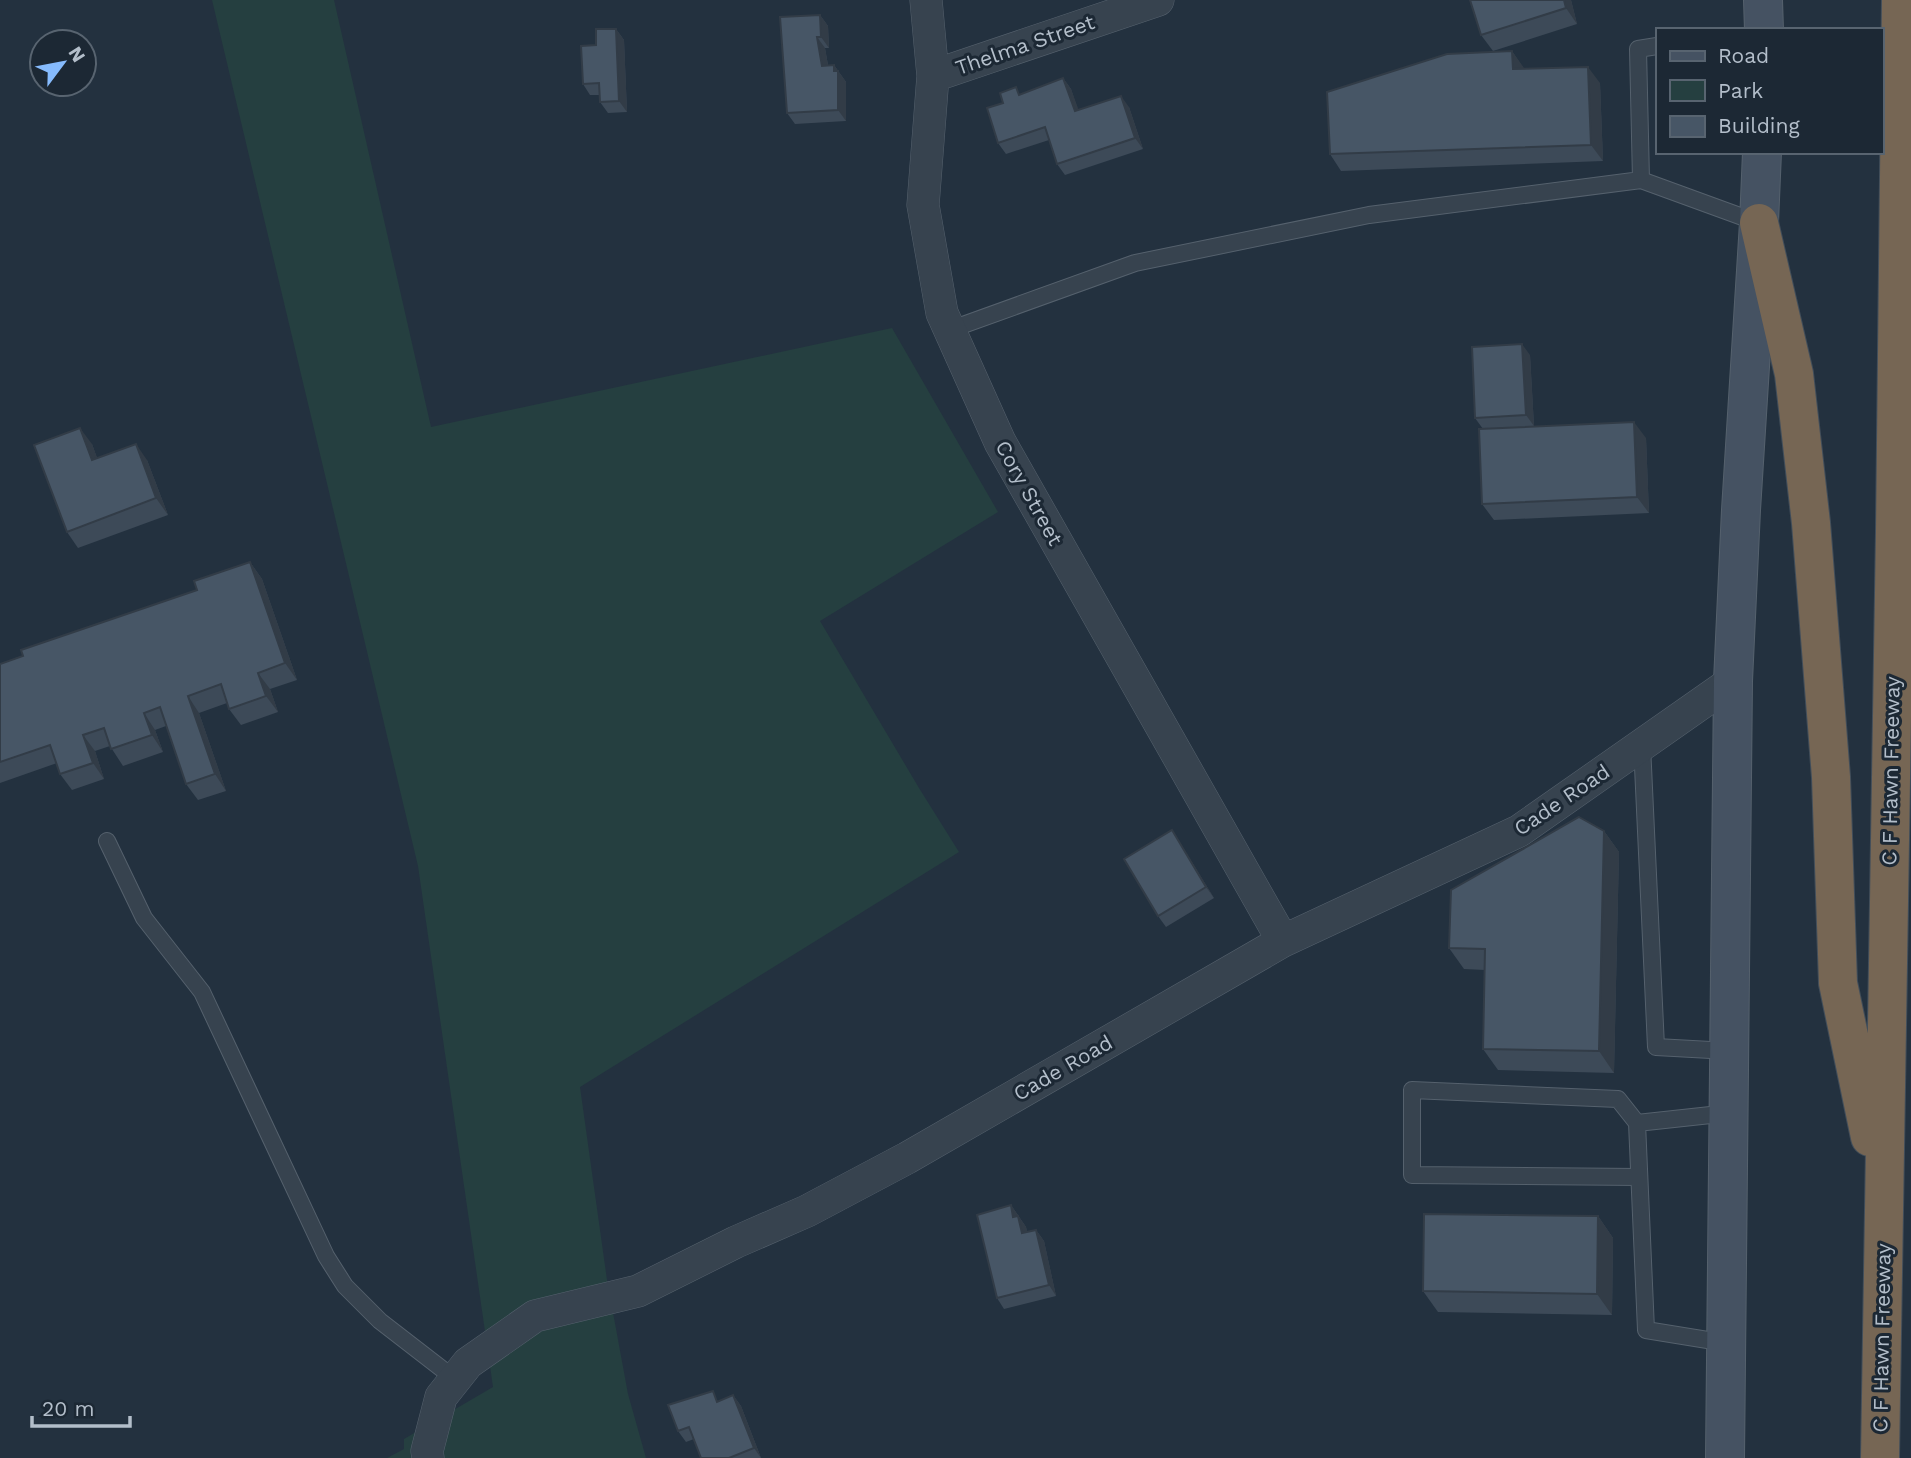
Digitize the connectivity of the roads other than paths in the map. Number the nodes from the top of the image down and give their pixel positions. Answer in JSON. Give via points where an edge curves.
{"nodes":[{"id":1,"x":926,"y":0,"type":"edge"},
{"id":2,"x":1158,"y":0,"type":"edge"},
{"id":3,"x":1763,"y":0,"type":"edge"},
{"id":4,"x":1901,"y":0,"type":"edge"},
{"id":5,"x":1763,"y":28,"type":"edge"},
{"id":6,"x":1656,"y":46,"type":"edge"},
{"id":7,"x":933,"y":76,"type":"junction"},
{"id":8,"x":1762,"y":154,"type":"edge"},
{"id":9,"x":1641,"y":180,"type":"junction"},
{"id":10,"x":1759,"y":223,"type":"junction"},
{"id":11,"x":949,"y":330,"type":"junction"},
{"id":12,"x":1733,"y":681,"type":"junction"},
{"id":13,"x":1642,"y":745,"type":"junction"},
{"id":14,"x":107,"y":841,"type":"dead end"},
{"id":15,"x":1283,"y":941,"type":"junction"},
{"id":16,"x":1729,"y":1051,"type":"junction"},
{"id":17,"x":1728,"y":1113,"type":"junction"},
{"id":18,"x":1637,"y":1123,"type":"junction"},
{"id":19,"x":1639,"y":1177,"type":"junction"},
{"id":20,"x":1884,"y":1204,"type":"junction"},
{"id":21,"x":1726,"y":1343,"type":"junction"},
{"id":22,"x":455,"y":1379,"type":"junction"},
{"id":23,"x":428,"y":1458,"type":"edge"},
{"id":24,"x":1725,"y":1458,"type":"edge"},
{"id":25,"x":1880,"y":1458,"type":"edge"}],
"edges":[{"from":1,"to":7,"type":"street","name":"Cory Street"},
{"from":2,"to":7,"type":"street","name":"Thelma Street"},
{"from":3,"to":5,"type":"main road"},
{"from":4,"to":20,"type":"highway","name":"C F Hawn Freeway"},
{"from":6,"to":9,"type":"lane","via":[[1638,49]]},
{"from":7,"to":11,"type":"street","name":"Cory Street","via":[[923,205]]},
{"from":8,"to":10,"type":"main road"},
{"from":9,"to":10,"type":"lane"},
{"from":9,"to":11,"type":"lane","via":[[1369,215],[1135,263]]},
{"from":10,"to":12,"type":"main road"},
{"from":10,"to":20,"type":"highway","via":[[1794,374],[1811,523],[1831,777],[1838,983]]},
{"from":11,"to":15,"type":"street","name":"Cory Street","via":[[1000,442]]},
{"from":12,"to":13,"type":"street","name":"Cade Road"},
{"from":12,"to":16,"type":"main road"},
{"from":13,"to":15,"type":"street","name":"Cade Road","via":[[1519,831]]},
{"from":13,"to":16,"type":"lane","via":[[1656,1047]]},
{"from":14,"to":22,"type":"lane","via":[[144,918],[202,992],[326,1256],[345,1286],[380,1321]]},
{"from":15,"to":22,"type":"street","name":"Cade Road","via":[[807,1211],[638,1291],[535,1316],[468,1363]]},
{"from":16,"to":17,"type":"main road"},
{"from":17,"to":18,"type":"lane"},
{"from":17,"to":21,"type":"main road"},
{"from":18,"to":19,"type":"lane"},
{"from":18,"to":19,"type":"lane","via":[[1618,1099],[1412,1090],[1412,1175]]},
{"from":19,"to":21,"type":"lane","via":[[1646,1330]]},
{"from":20,"to":25,"type":"highway","name":"C F Hawn Freeway"},
{"from":21,"to":24,"type":"main road"},
{"from":22,"to":23,"type":"street","name":"Cade Road","via":[[441,1397]]}]}
